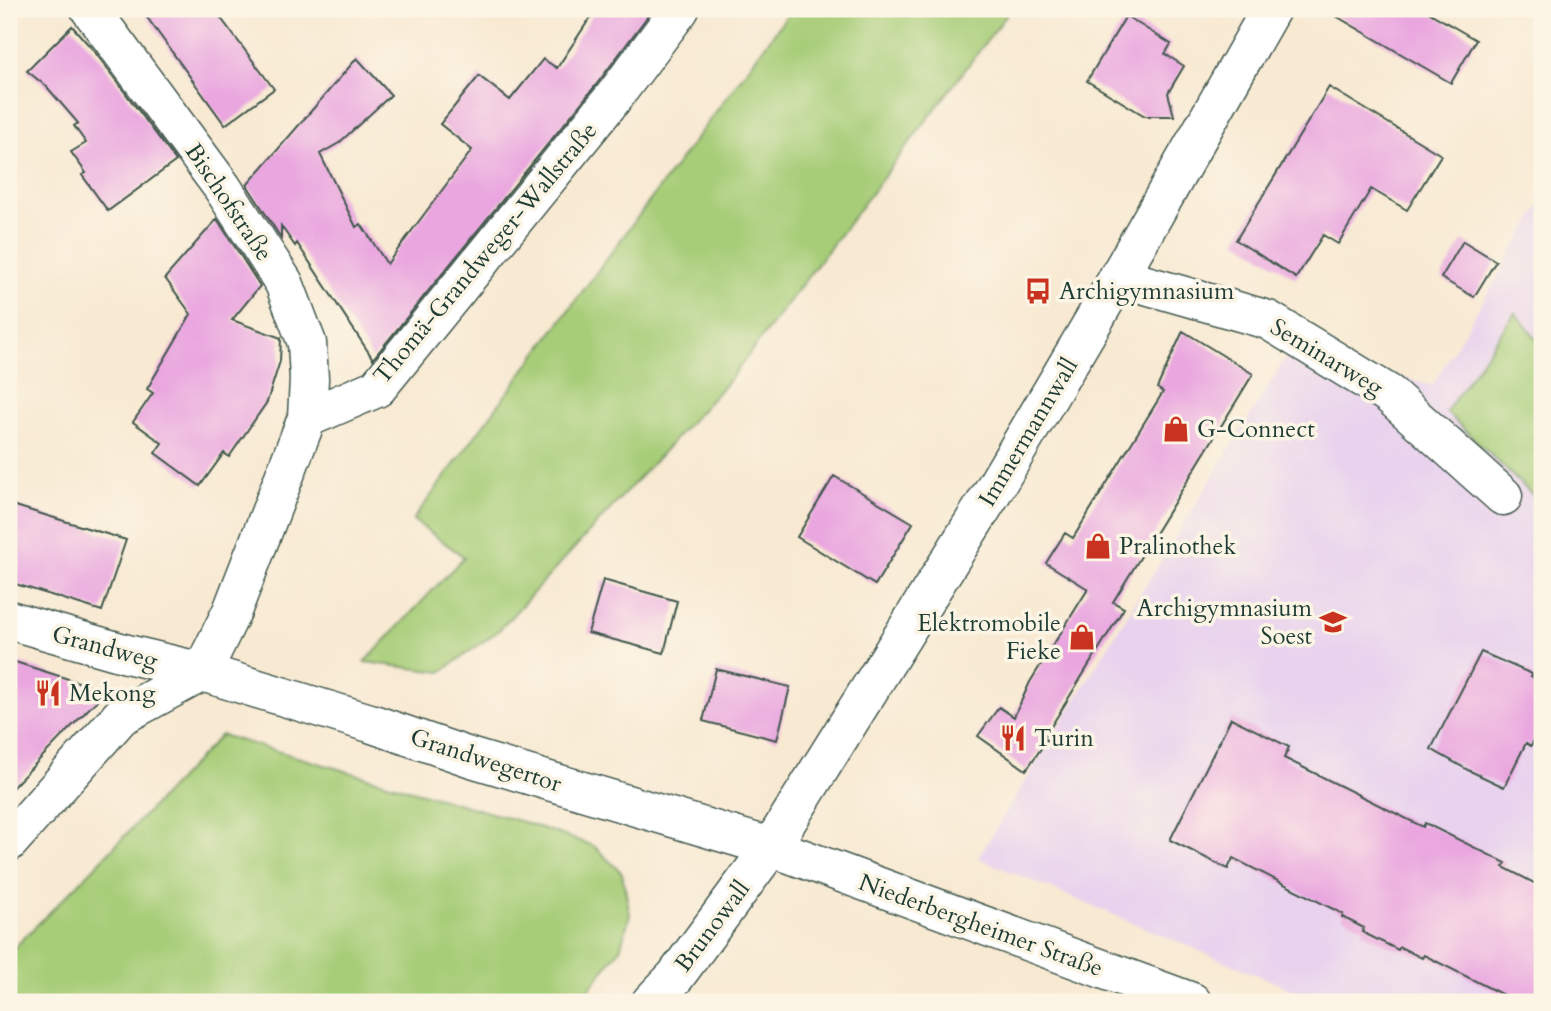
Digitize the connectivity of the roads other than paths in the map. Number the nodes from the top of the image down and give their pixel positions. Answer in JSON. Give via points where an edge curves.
{"nodes":[{"id":1,"x":90,"y":9,"type":"edge"},
{"id":2,"x":680,"y":9,"type":"edge"},
{"id":3,"x":1271,"y":9,"type":"edge"},
{"id":4,"x":1118,"y":277,"type":"junction"},
{"id":5,"x":307,"y":418,"type":"junction"},
{"id":6,"x":1503,"y":496,"type":"dead end"},
{"id":7,"x":9,"y":620,"type":"edge"},
{"id":8,"x":202,"y":672,"type":"junction"},
{"id":9,"x":9,"y":842,"type":"edge"},
{"id":10,"x":771,"y":847,"type":"junction"},
{"id":11,"x":651,"y":1002,"type":"edge"},
{"id":12,"x":1192,"y":1002,"type":"edge"}],
"edges":[{"from":1,"to":5,"type":"street","name":"Bischofstraße","via":[[222,187],[284,283],[307,343]]},
{"from":2,"to":5,"type":"street","name":"Thomä-Grandweger-Wallstraße","via":[[377,388]]},
{"from":3,"to":4,"type":"street","name":"Immermannwall"},
{"from":4,"to":6,"type":"street","name":"Seminarweg","via":[[1268,320],[1389,394]]},
{"from":4,"to":10,"type":"street","name":"Immermannwall","via":[[990,496]]},
{"from":5,"to":8,"type":"street","via":[[232,611]]},
{"from":7,"to":8,"type":"street","name":"Grandweg"},
{"from":8,"to":9,"type":"street","via":[[121,716]]},
{"from":8,"to":10,"type":"street","name":"Grandwegertor"},
{"from":10,"to":11,"type":"street","name":"Brunowall"},
{"from":10,"to":12,"type":"street","name":"Niederbergheimer Straße"}]}
